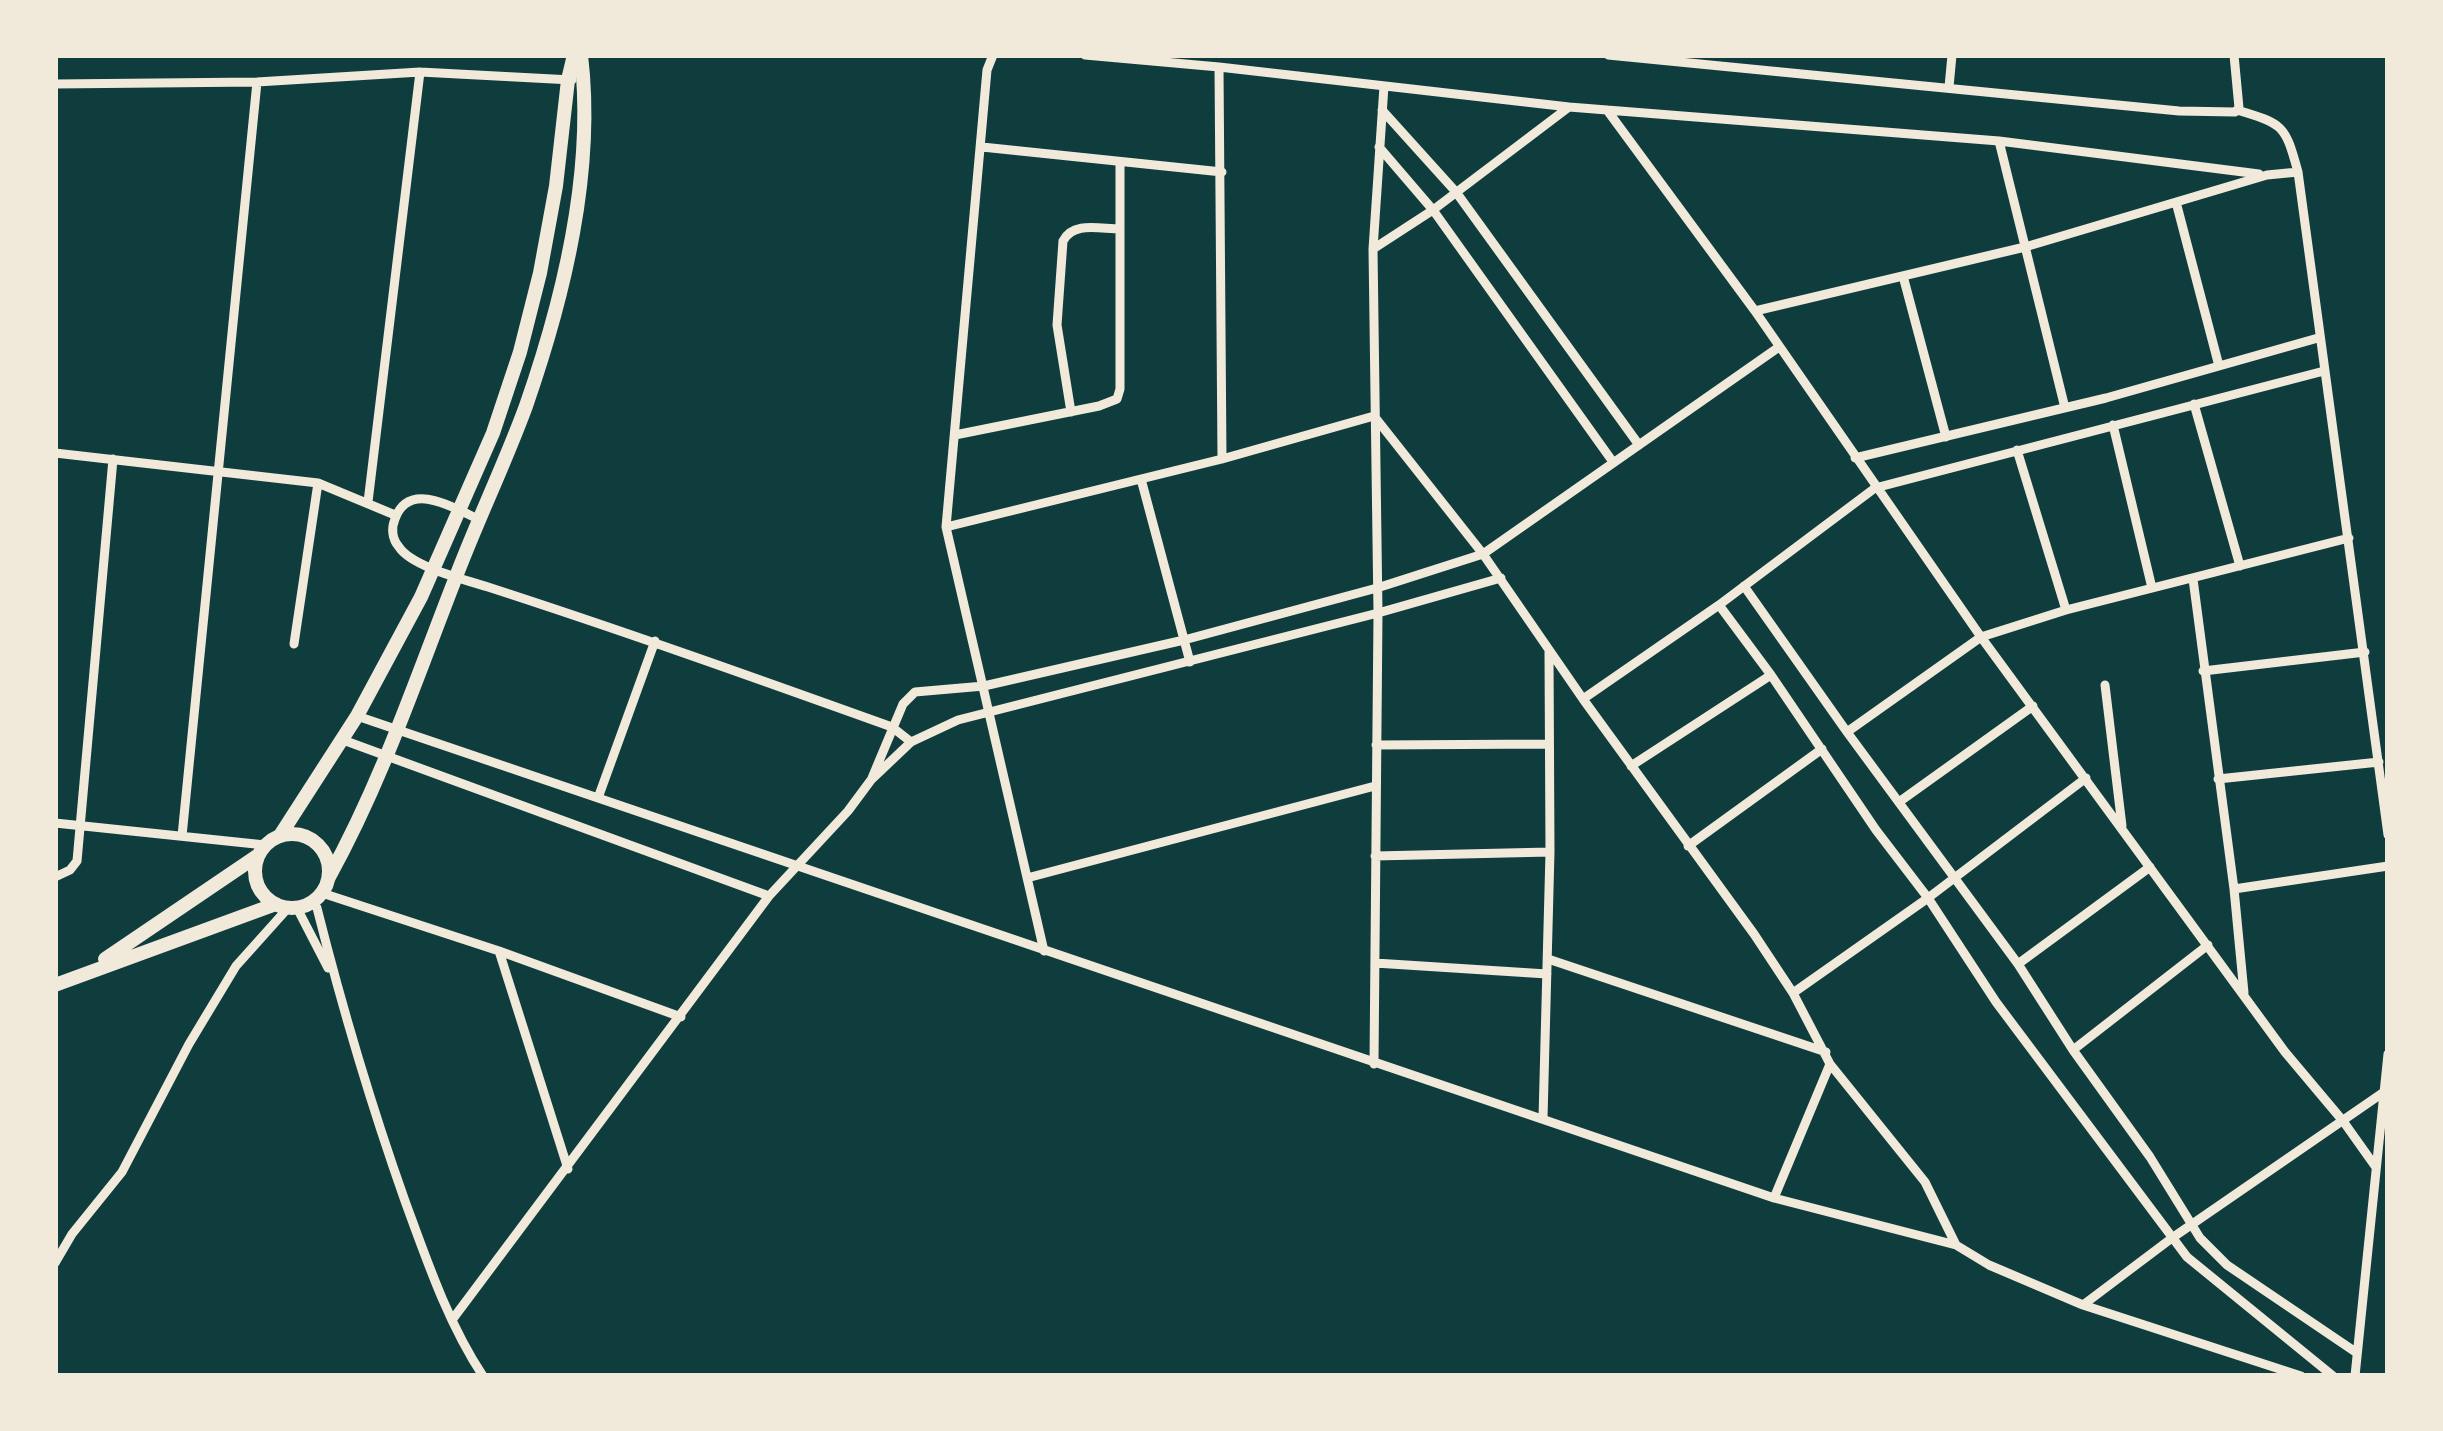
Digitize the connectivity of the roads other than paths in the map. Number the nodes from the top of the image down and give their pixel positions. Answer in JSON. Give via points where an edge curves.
{"nodes":[{"id":1,"x":578,"y":55,"type":"edge"},
{"id":2,"x":993,"y":55,"type":"edge"},
{"id":3,"x":1084,"y":55,"type":"edge"},
{"id":4,"x":1608,"y":55,"type":"edge"},
{"id":5,"x":1952,"y":55,"type":"edge"},
{"id":6,"x":2234,"y":55,"type":"edge"},
{"id":7,"x":1219,"y":66,"type":"junction"},
{"id":8,"x":420,"y":72,"type":"junction"},
{"id":9,"x":568,"y":80,"type":"junction"},
{"id":10,"x":257,"y":82,"type":"junction"},
{"id":11,"x":584,"y":82,"type":"junction"},
{"id":12,"x":55,"y":84,"type":"edge"},
{"id":13,"x":1384,"y":86,"type":"junction"},
{"id":14,"x":1949,"y":87,"type":"junction"},
{"id":15,"x":1569,"y":107,"type":"junction"},
{"id":16,"x":1382,"y":110,"type":"junction"},
{"id":17,"x":1607,"y":110,"type":"junction"},
{"id":18,"x":2237,"y":110,"type":"junction"},
{"id":19,"x":1999,"y":141,"type":"junction"},
{"id":20,"x":1380,"y":146,"type":"junction"},
{"id":21,"x":982,"y":147,"type":"junction"},
{"id":22,"x":1120,"y":162,"type":"junction"},
{"id":23,"x":1222,"y":172,"type":"junction"},
{"id":24,"x":2298,"y":172,"type":"junction"},
{"id":25,"x":2267,"y":175,"type":"junction"},
{"id":26,"x":1456,"y":192,"type":"junction"},
{"id":27,"x":2176,"y":202,"type":"junction"},
{"id":28,"x":1432,"y":210,"type":"junction"},
{"id":29,"x":1120,"y":230,"type":"junction"},
{"id":30,"x":2024,"y":247,"type":"junction"},
{"id":31,"x":1372,"y":249,"type":"junction"},
{"id":32,"x":1903,"y":276,"type":"junction"},
{"id":33,"x":1755,"y":311,"type":"junction"},
{"id":34,"x":2318,"y":338,"type":"junction"},
{"id":35,"x":1779,"y":347,"type":"junction"},
{"id":36,"x":2219,"y":366,"type":"junction"},
{"id":37,"x":2324,"y":371,"type":"junction"},
{"id":38,"x":2194,"y":404,"type":"junction"},
{"id":39,"x":2065,"y":408,"type":"junction"},
{"id":40,"x":1071,"y":412,"type":"junction"},
{"id":41,"x":1374,"y":416,"type":"junction"},
{"id":42,"x":2112,"y":425,"type":"junction"},
{"id":43,"x":955,"y":435,"type":"junction"},
{"id":44,"x":1946,"y":437,"type":"junction"},
{"id":45,"x":1639,"y":445,"type":"junction"},
{"id":46,"x":2017,"y":450,"type":"junction"},
{"id":47,"x":55,"y":453,"type":"edge"},
{"id":48,"x":1855,"y":458,"type":"junction"},
{"id":49,"x":113,"y":459,"type":"junction"},
{"id":50,"x":1222,"y":459,"type":"junction"},
{"id":51,"x":1613,"y":462,"type":"junction"},
{"id":52,"x":219,"y":472,"type":"junction"},
{"id":53,"x":1141,"y":479,"type":"junction"},
{"id":54,"x":318,"y":484,"type":"junction"},
{"id":55,"x":1875,"y":488,"type":"junction"},
{"id":56,"x":368,"y":502,"type":"junction"},
{"id":57,"x":459,"y":510,"type":"junction"},
{"id":58,"x":396,"y":516,"type":"junction"},
{"id":59,"x":480,"y":520,"type":"junction"},
{"id":60,"x":946,"y":527,"type":"junction"},
{"id":61,"x":2349,"y":538,"type":"junction"},
{"id":62,"x":1483,"y":554,"type":"junction"},
{"id":63,"x":2240,"y":566,"type":"junction"},
{"id":64,"x":434,"y":568,"type":"junction"},
{"id":65,"x":456,"y":576,"type":"junction"},
{"id":66,"x":1501,"y":578,"type":"junction"},
{"id":67,"x":2193,"y":579,"type":"junction"},
{"id":68,"x":1744,"y":586,"type":"junction"},
{"id":69,"x":1377,"y":588,"type":"junction"},
{"id":70,"x":2152,"y":588,"type":"junction"},
{"id":71,"x":1719,"y":605,"type":"junction"},
{"id":72,"x":2066,"y":610,"type":"junction"},
{"id":73,"x":1378,"y":613,"type":"junction"},
{"id":74,"x":1981,"y":637,"type":"junction"},
{"id":75,"x":1184,"y":640,"type":"junction"},
{"id":76,"x":655,"y":641,"type":"junction"},
{"id":77,"x":294,"y":644,"type":"dead end"},
{"id":78,"x":1549,"y":649,"type":"junction"},
{"id":79,"x":2364,"y":652,"type":"junction"},
{"id":80,"x":1190,"y":662,"type":"junction"},
{"id":81,"x":2203,"y":671,"type":"junction"},
{"id":82,"x":1771,"y":675,"type":"junction"},
{"id":83,"x":2105,"y":685,"type":"dead end"},
{"id":84,"x":984,"y":686,"type":"junction"},
{"id":85,"x":1582,"y":699,"type":"junction"},
{"id":86,"x":2033,"y":706,"type":"junction"},
{"id":87,"x":989,"y":714,"type":"junction"},
{"id":88,"x":357,"y":716,"type":"junction"},
{"id":89,"x":892,"y":728,"type":"junction"},
{"id":90,"x":398,"y":730,"type":"junction"},
{"id":91,"x":1847,"y":732,"type":"junction"},
{"id":92,"x":342,"y":740,"type":"junction"},
{"id":93,"x":911,"y":742,"type":"junction"},
{"id":94,"x":1376,"y":744,"type":"junction"},
{"id":95,"x":1549,"y":744,"type":"junction"},
{"id":96,"x":1822,"y":749,"type":"junction"},
{"id":97,"x":388,"y":757,"type":"junction"},
{"id":98,"x":2379,"y":762,"type":"junction"},
{"id":99,"x":1631,"y":766,"type":"junction"},
{"id":100,"x":2086,"y":778,"type":"junction"},
{"id":101,"x":2218,"y":779,"type":"junction"},
{"id":102,"x":870,"y":780,"type":"junction"},
{"id":103,"x":1376,"y":786,"type":"junction"},
{"id":104,"x":598,"y":798,"type":"junction"},
{"id":105,"x":1899,"y":802,"type":"junction"},
{"id":106,"x":55,"y":823,"type":"edge"},
{"id":107,"x":79,"y":826,"type":"junction"},
{"id":108,"x":2122,"y":828,"type":"junction"},
{"id":109,"x":281,"y":834,"type":"junction"},
{"id":110,"x":2388,"y":835,"type":"edge"},
{"id":111,"x":182,"y":836,"type":"junction"},
{"id":112,"x":1688,"y":846,"type":"junction"},
{"id":113,"x":261,"y":850,"type":"junction"},
{"id":114,"x":1550,"y":852,"type":"junction"},
{"id":115,"x":1375,"y":856,"type":"junction"},
{"id":116,"x":2150,"y":866,"type":"junction"},
{"id":117,"x":2388,"y":866,"type":"edge"},
{"id":118,"x":797,"y":868,"type":"junction"},
{"id":119,"x":55,"y":877,"type":"edge"},
{"id":120,"x":330,"y":877,"type":"junction"},
{"id":121,"x":1954,"y":877,"type":"junction"},
{"id":122,"x":1027,"y":878,"type":"junction"},
{"id":123,"x":2234,"y":888,"type":"junction"},
{"id":124,"x":770,"y":896,"type":"junction"},
{"id":125,"x":1928,"y":898,"type":"junction"},
{"id":126,"x":299,"y":903,"type":"junction"},
{"id":127,"x":2208,"y":946,"type":"junction"},
{"id":128,"x":499,"y":951,"type":"junction"},
{"id":129,"x":1044,"y":952,"type":"junction"},
{"id":130,"x":1548,"y":959,"type":"junction"},
{"id":131,"x":1374,"y":962,"type":"junction"},
{"id":132,"x":2018,"y":964,"type":"junction"},
{"id":133,"x":1547,"y":974,"type":"junction"},
{"id":134,"x":79,"y":976,"type":"junction"},
{"id":135,"x":55,"y":985,"type":"edge"},
{"id":136,"x":336,"y":985,"type":"junction"},
{"id":137,"x":1793,"y":993,"type":"junction"},
{"id":138,"x":2244,"y":994,"type":"junction"},
{"id":139,"x":681,"y":1017,"type":"junction"},
{"id":140,"x":2073,"y":1050,"type":"junction"},
{"id":141,"x":1826,"y":1052,"type":"junction"},
{"id":142,"x":2388,"y":1054,"type":"edge"},
{"id":143,"x":1374,"y":1064,"type":"junction"},
{"id":144,"x":1830,"y":1064,"type":"junction"},
{"id":145,"x":2384,"y":1092,"type":"junction"},
{"id":146,"x":1543,"y":1118,"type":"junction"},
{"id":147,"x":2343,"y":1121,"type":"junction"},
{"id":148,"x":2375,"y":1166,"type":"junction"},
{"id":149,"x":568,"y":1169,"type":"junction"},
{"id":150,"x":1774,"y":1198,"type":"junction"},
{"id":151,"x":2191,"y":1224,"type":"junction"},
{"id":152,"x":2172,"y":1238,"type":"junction"},
{"id":153,"x":1956,"y":1245,"type":"junction"},
{"id":154,"x":55,"y":1263,"type":"edge"},
{"id":155,"x":2082,"y":1305,"type":"junction"},
{"id":156,"x":452,"y":1320,"type":"junction"},
{"id":157,"x":2357,"y":1354,"type":"junction"},
{"id":158,"x":483,"y":1376,"type":"edge"},
{"id":159,"x":2301,"y":1376,"type":"edge"},
{"id":160,"x":2333,"y":1376,"type":"edge"},
{"id":161,"x":2355,"y":1376,"type":"edge"}],
"edges":[{"from":1,"to":9,"type":"main road"},
{"from":1,"to":11,"type":"main road"},
{"from":2,"to":21,"type":"street"},
{"from":3,"to":7,"type":"street"},
{"from":4,"to":14,"type":"street"},
{"from":5,"to":14,"type":"street"},
{"from":6,"to":18,"type":"street"},
{"from":7,"to":13,"type":"street"},
{"from":7,"to":23,"type":"street"},
{"from":8,"to":9,"type":"street"},
{"from":8,"to":10,"type":"street"},
{"from":8,"to":56,"type":"street"},
{"from":9,"to":11,"type":"street"},
{"from":9,"to":57,"type":"main road","via":[[556,186],[524,336]]},
{"from":10,"to":12,"type":"street"},
{"from":10,"to":52,"type":"street"},
{"from":11,"to":59,"type":"main road","via":[[580,176],[556,300],[526,405]]},
{"from":13,"to":15,"type":"street"},
{"from":13,"to":16,"type":"street"},
{"from":14,"to":18,"type":"street","via":[[2179,112]]},
{"from":15,"to":17,"type":"street"},
{"from":15,"to":26,"type":"street"},
{"from":16,"to":20,"type":"street"},
{"from":16,"to":26,"type":"street"},
{"from":17,"to":19,"type":"street"},
{"from":17,"to":33,"type":"street"},
{"from":18,"to":24,"type":"street","via":[[2281,127]]},
{"from":19,"to":25,"type":"street"},
{"from":19,"to":30,"type":"street"},
{"from":20,"to":28,"type":"street"},
{"from":20,"to":31,"type":"street"},
{"from":21,"to":22,"type":"street"},
{"from":21,"to":43,"type":"street"},
{"from":22,"to":23,"type":"street"},
{"from":22,"to":29,"type":"street"},
{"from":23,"to":50,"type":"street"},
{"from":24,"to":25,"type":"street"},
{"from":24,"to":34,"type":"street"},
{"from":25,"to":27,"type":"street"},
{"from":26,"to":28,"type":"street"},
{"from":26,"to":45,"type":"street"},
{"from":27,"to":30,"type":"street"},
{"from":27,"to":36,"type":"street"},
{"from":28,"to":31,"type":"street"},
{"from":28,"to":51,"type":"street"},
{"from":29,"to":40,"type":"street","via":[[1119,395]]},
{"from":29,"to":40,"type":"street","via":[[1074,228],[1063,241],[1058,325]]},
{"from":30,"to":32,"type":"street"},
{"from":30,"to":39,"type":"street"},
{"from":31,"to":41,"type":"street"},
{"from":32,"to":33,"type":"street"},
{"from":32,"to":44,"type":"street"},
{"from":33,"to":35,"type":"street"},
{"from":34,"to":36,"type":"street"},
{"from":34,"to":37,"type":"street"},
{"from":35,"to":45,"type":"street"},
{"from":35,"to":48,"type":"street"},
{"from":36,"to":39,"type":"street"},
{"from":37,"to":38,"type":"street"},
{"from":37,"to":61,"type":"street"},
{"from":38,"to":42,"type":"street"},
{"from":38,"to":63,"type":"street"},
{"from":39,"to":44,"type":"street"},
{"from":40,"to":43,"type":"street"},
{"from":41,"to":50,"type":"street"},
{"from":41,"to":62,"type":"street"},
{"from":41,"to":69,"type":"street"},
{"from":42,"to":46,"type":"street"},
{"from":42,"to":70,"type":"street"},
{"from":43,"to":60,"type":"street"},
{"from":44,"to":48,"type":"street"},
{"from":45,"to":51,"type":"street"},
{"from":46,"to":55,"type":"street"},
{"from":46,"to":72,"type":"street"},
{"from":47,"to":49,"type":"street"},
{"from":48,"to":55,"type":"street"},
{"from":49,"to":52,"type":"street"},
{"from":49,"to":107,"type":"street"},
{"from":50,"to":53,"type":"street"},
{"from":51,"to":62,"type":"street"},
{"from":52,"to":54,"type":"street"},
{"from":52,"to":111,"type":"street"},
{"from":53,"to":60,"type":"street"},
{"from":53,"to":75,"type":"street"},
{"from":54,"to":56,"type":"street"},
{"from":54,"to":77,"type":"street"},
{"from":55,"to":68,"type":"street"},
{"from":55,"to":74,"type":"street"},
{"from":56,"to":58,"type":"street"},
{"from":57,"to":58,"type":"street","via":[[419,498]]},
{"from":57,"to":59,"type":"street"},
{"from":57,"to":64,"type":"main road"},
{"from":58,"to":64,"type":"street","via":[[396,544]]},
{"from":59,"to":65,"type":"main road"},
{"from":60,"to":84,"type":"street"},
{"from":61,"to":63,"type":"street"},
{"from":61,"to":79,"type":"street"},
{"from":62,"to":66,"type":"street"},
{"from":62,"to":69,"type":"street"},
{"from":63,"to":67,"type":"street"},
{"from":64,"to":65,"type":"street"},
{"from":64,"to":88,"type":"main road"},
{"from":65,"to":76,"type":"street"},
{"from":65,"to":90,"type":"main road"},
{"from":66,"to":73,"type":"street"},
{"from":66,"to":78,"type":"street"},
{"from":67,"to":70,"type":"street"},
{"from":67,"to":81,"type":"street"},
{"from":68,"to":71,"type":"street"},
{"from":68,"to":91,"type":"street"},
{"from":69,"to":73,"type":"street"},
{"from":69,"to":75,"type":"street"},
{"from":70,"to":72,"type":"street"},
{"from":71,"to":82,"type":"street"},
{"from":71,"to":85,"type":"street"},
{"from":72,"to":74,"type":"street"},
{"from":73,"to":80,"type":"street"},
{"from":73,"to":94,"type":"street"},
{"from":74,"to":86,"type":"street"},
{"from":74,"to":91,"type":"street"},
{"from":75,"to":80,"type":"street"},
{"from":75,"to":84,"type":"street"},
{"from":76,"to":89,"type":"street"},
{"from":76,"to":104,"type":"street"},
{"from":78,"to":85,"type":"street"},
{"from":78,"to":95,"type":"street"},
{"from":79,"to":81,"type":"street"},
{"from":79,"to":98,"type":"street"},
{"from":80,"to":87,"type":"street"},
{"from":81,"to":101,"type":"street"},
{"from":82,"to":96,"type":"street"},
{"from":82,"to":99,"type":"street"},
{"from":83,"to":108,"type":"street"},
{"from":84,"to":87,"type":"street"},
{"from":84,"to":89,"type":"street","via":[[916,692]]},
{"from":85,"to":99,"type":"street"},
{"from":86,"to":100,"type":"street"},
{"from":86,"to":105,"type":"street"},
{"from":87,"to":93,"type":"street"},
{"from":87,"to":122,"type":"street"},
{"from":88,"to":90,"type":"street"},
{"from":88,"to":92,"type":"main road"},
{"from":89,"to":93,"type":"street"},
{"from":89,"to":102,"type":"street"},
{"from":90,"to":97,"type":"main road"},
{"from":90,"to":104,"type":"street"},
{"from":91,"to":105,"type":"street"},
{"from":92,"to":97,"type":"street"},
{"from":92,"to":109,"type":"main road"},
{"from":93,"to":102,"type":"street"},
{"from":94,"to":95,"type":"street"},
{"from":94,"to":103,"type":"street"},
{"from":95,"to":114,"type":"street"},
{"from":96,"to":112,"type":"street"},
{"from":96,"to":125,"type":"street"},
{"from":97,"to":120,"type":"main road"},
{"from":97,"to":124,"type":"street"},
{"from":98,"to":101,"type":"street"},
{"from":98,"to":110,"type":"street"},
{"from":99,"to":112,"type":"street"},
{"from":100,"to":108,"type":"street"},
{"from":100,"to":121,"type":"street"},
{"from":101,"to":123,"type":"street"},
{"from":102,"to":118,"type":"street"},
{"from":103,"to":115,"type":"street"},
{"from":103,"to":122,"type":"street"},
{"from":104,"to":118,"type":"street"},
{"from":105,"to":121,"type":"street"},
{"from":106,"to":107,"type":"street"},
{"from":107,"to":111,"type":"street"},
{"from":107,"to":119,"type":"street","via":[[75,866]]},
{"from":108,"to":116,"type":"street"},
{"from":109,"to":113,"type":"main road"},
{"from":109,"to":120,"type":"main road","via":[[317,842]]},
{"from":111,"to":113,"type":"street"},
{"from":112,"to":137,"type":"street"},
{"from":113,"to":126,"type":"main road","via":[[256,878],[266,898]]},
{"from":113,"to":134,"type":"main road"},
{"from":114,"to":115,"type":"street"},
{"from":114,"to":130,"type":"street"},
{"from":115,"to":131,"type":"street"},
{"from":116,"to":127,"type":"street"},
{"from":116,"to":132,"type":"street"},
{"from":117,"to":123,"type":"street"},
{"from":118,"to":124,"type":"street"},
{"from":118,"to":129,"type":"street"},
{"from":120,"to":126,"type":"main road"},
{"from":121,"to":125,"type":"street"},
{"from":121,"to":132,"type":"street"},
{"from":122,"to":129,"type":"street"},
{"from":123,"to":138,"type":"street"},
{"from":124,"to":139,"type":"street"},
{"from":125,"to":137,"type":"street"},
{"from":125,"to":152,"type":"street","via":[[1996,1002]]},
{"from":126,"to":128,"type":"street"},
{"from":126,"to":134,"type":"main road"},
{"from":126,"to":136,"type":"street"},
{"from":126,"to":136,"type":"street","via":[[317,908]]},
{"from":126,"to":154,"type":"street","via":[[236,966],[122,1172]]},
{"from":127,"to":138,"type":"street"},
{"from":127,"to":140,"type":"street"},
{"from":128,"to":139,"type":"street"},
{"from":128,"to":149,"type":"street"},
{"from":129,"to":143,"type":"street"},
{"from":130,"to":133,"type":"street"},
{"from":130,"to":141,"type":"street"},
{"from":131,"to":133,"type":"street"},
{"from":131,"to":143,"type":"street"},
{"from":132,"to":140,"type":"street"},
{"from":133,"to":146,"type":"street"},
{"from":134,"to":135,"type":"main road"},
{"from":136,"to":156,"type":"street","via":[[396,1176]]},
{"from":137,"to":141,"type":"street"},
{"from":138,"to":147,"type":"street"},
{"from":139,"to":149,"type":"street"},
{"from":140,"to":151,"type":"street"},
{"from":141,"to":144,"type":"street"},
{"from":142,"to":145,"type":"street"},
{"from":143,"to":146,"type":"street"},
{"from":144,"to":150,"type":"street"},
{"from":144,"to":153,"type":"street","via":[[1924,1182]]},
{"from":145,"to":147,"type":"street"},
{"from":145,"to":148,"type":"street"},
{"from":146,"to":150,"type":"street"},
{"from":147,"to":148,"type":"street"},
{"from":147,"to":151,"type":"street"},
{"from":148,"to":157,"type":"street"},
{"from":149,"to":156,"type":"street"},
{"from":150,"to":153,"type":"street"},
{"from":151,"to":152,"type":"street"},
{"from":151,"to":157,"type":"street","via":[[2226,1265]]},
{"from":152,"to":155,"type":"street"},
{"from":152,"to":160,"type":"street","via":[[2196,1268]]},
{"from":153,"to":155,"type":"street"},
{"from":155,"to":159,"type":"street"},
{"from":156,"to":158,"type":"street"},
{"from":157,"to":161,"type":"street"}]}
